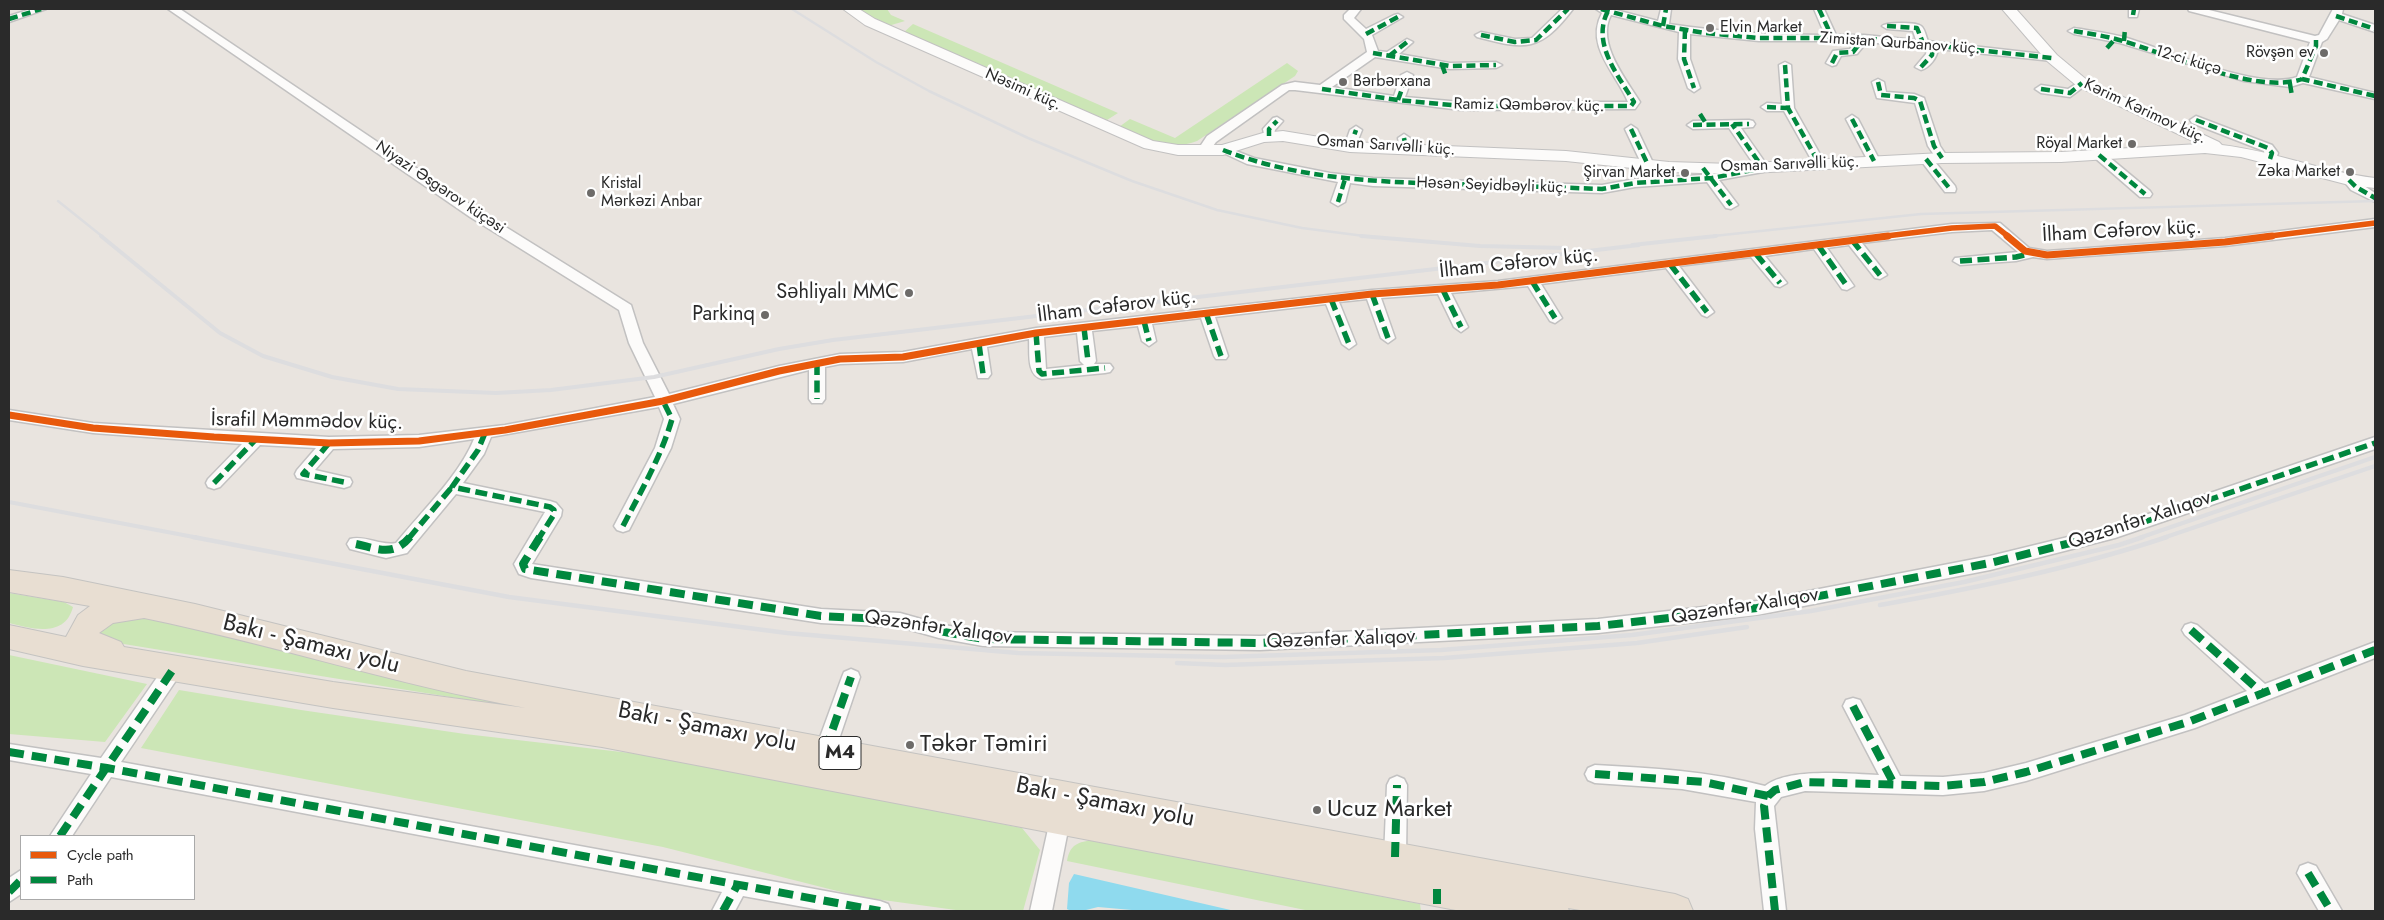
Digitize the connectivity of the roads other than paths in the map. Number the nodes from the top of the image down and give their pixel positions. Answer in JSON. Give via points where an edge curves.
{"nodes":[{"id":1,"x":41,"y":9,"type":"edge"},
{"id":2,"x":172,"y":9,"type":"edge"},
{"id":3,"x":850,"y":9,"type":"edge"},
{"id":4,"x":1356,"y":9,"type":"edge"},
{"id":5,"x":1568,"y":9,"type":"edge"},
{"id":6,"x":1666,"y":9,"type":"edge"},
{"id":7,"x":1820,"y":9,"type":"edge"},
{"id":8,"x":2009,"y":9,"type":"edge"},
{"id":9,"x":2193,"y":9,"type":"edge"},
{"id":10,"x":1604,"y":10,"type":"edge"},
{"id":11,"x":2337,"y":12,"type":"edge"},
{"id":12,"x":1398,"y":17,"type":"dead end"},
{"id":13,"x":9,"y":20,"type":"edge"},
{"id":14,"x":1663,"y":26,"type":"junction"},
{"id":15,"x":1887,"y":26,"type":"dead end"},
{"id":16,"x":2125,"y":28,"type":"dead end"},
{"id":17,"x":2375,"y":29,"type":"edge"},
{"id":18,"x":1685,"y":30,"type":"junction"},
{"id":19,"x":2074,"y":32,"type":"dead end"},
{"id":20,"x":1366,"y":34,"type":"junction"},
{"id":21,"x":1481,"y":35,"type":"dead end"},
{"id":22,"x":1832,"y":38,"type":"junction"},
{"id":23,"x":1864,"y":38,"type":"junction"},
{"id":24,"x":2316,"y":40,"type":"junction"},
{"id":25,"x":1407,"y":42,"type":"dead end"},
{"id":26,"x":2115,"y":42,"type":"junction"},
{"id":27,"x":1928,"y":44,"type":"junction"},
{"id":28,"x":1373,"y":53,"type":"junction"},
{"id":29,"x":1389,"y":56,"type":"junction"},
{"id":30,"x":2052,"y":58,"type":"junction"},
{"id":31,"x":1832,"y":63,"type":"dead end"},
{"id":32,"x":1496,"y":65,"type":"dead end"},
{"id":33,"x":1785,"y":66,"type":"dead end"},
{"id":34,"x":1921,"y":67,"type":"dead end"},
{"id":35,"x":1407,"y":75,"type":"dead end"},
{"id":36,"x":2302,"y":79,"type":"junction"},
{"id":37,"x":1878,"y":82,"type":"dead end"},
{"id":38,"x":2082,"y":83,"type":"junction"},
{"id":39,"x":1694,"y":88,"type":"dead end"},
{"id":40,"x":2041,"y":89,"type":"dead end"},
{"id":41,"x":1322,"y":90,"type":"junction"},
{"id":42,"x":2375,"y":96,"type":"edge"},
{"id":43,"x":1398,"y":100,"type":"junction"},
{"id":44,"x":1767,"y":107,"type":"dead end"},
{"id":45,"x":1788,"y":108,"type":"junction"},
{"id":46,"x":1700,"y":114,"type":"dead end"},
{"id":47,"x":1852,"y":119,"type":"dead end"},
{"id":48,"x":2196,"y":120,"type":"dead end"},
{"id":49,"x":1276,"y":121,"type":"dead end"},
{"id":50,"x":1732,"y":124,"type":"junction"},
{"id":51,"x":1750,"y":124,"type":"dead end"},
{"id":52,"x":1707,"y":125,"type":"junction"},
{"id":53,"x":1693,"y":126,"type":"dead end"},
{"id":54,"x":1356,"y":130,"type":"dead end"},
{"id":55,"x":1631,"y":130,"type":"dead end"},
{"id":56,"x":1269,"y":136,"type":"junction"},
{"id":57,"x":1350,"y":147,"type":"junction"},
{"id":58,"x":2220,"y":149,"type":"junction"},
{"id":59,"x":1203,"y":150,"type":"junction"},
{"id":60,"x":1223,"y":150,"type":"junction"},
{"id":61,"x":2099,"y":155,"type":"junction"},
{"id":62,"x":1942,"y":158,"type":"junction"},
{"id":63,"x":1926,"y":159,"type":"junction"},
{"id":64,"x":2270,"y":159,"type":"junction"},
{"id":65,"x":1874,"y":161,"type":"junction"},
{"id":66,"x":1648,"y":165,"type":"junction"},
{"id":67,"x":1820,"y":165,"type":"junction"},
{"id":68,"x":1763,"y":168,"type":"junction"},
{"id":69,"x":1707,"y":173,"type":"junction"},
{"id":70,"x":1345,"y":179,"type":"junction"},
{"id":71,"x":2349,"y":180,"type":"junction"},
{"id":72,"x":2375,"y":183,"type":"edge"},
{"id":73,"x":1950,"y":190,"type":"dead end"},
{"id":74,"x":2145,"y":194,"type":"dead end"},
{"id":75,"x":2375,"y":198,"type":"edge"},
{"id":76,"x":1338,"y":202,"type":"dead end"},
{"id":77,"x":1731,"y":205,"type":"dead end"},
{"id":78,"x":2375,"y":223,"type":"edge"},
{"id":79,"x":1852,"y":240,"type":"junction"},
{"id":80,"x":1818,"y":245,"type":"junction"},
{"id":81,"x":1756,"y":254,"type":"junction"},
{"id":82,"x":2030,"y":254,"type":"junction"},
{"id":83,"x":1960,"y":260,"type":"dead end"},
{"id":84,"x":1670,"y":264,"type":"junction"},
{"id":85,"x":1880,"y":275,"type":"dead end"},
{"id":86,"x":1532,"y":281,"type":"junction"},
{"id":87,"x":1780,"y":283,"type":"dead end"},
{"id":88,"x":1847,"y":286,"type":"dead end"},
{"id":89,"x":1442,"y":290,"type":"junction"},
{"id":90,"x":1372,"y":294,"type":"junction"},
{"id":91,"x":1331,"y":299,"type":"junction"},
{"id":92,"x":1707,"y":312,"type":"dead end"},
{"id":93,"x":1206,"y":313,"type":"junction"},
{"id":94,"x":1555,"y":318,"type":"dead end"},
{"id":95,"x":1144,"y":321,"type":"junction"},
{"id":96,"x":1461,"y":327,"type":"dead end"},
{"id":97,"x":1084,"y":328,"type":"junction"},
{"id":98,"x":1036,"y":333,"type":"junction"},
{"id":99,"x":1388,"y":338,"type":"dead end"},
{"id":100,"x":1149,"y":341,"type":"dead end"},
{"id":101,"x":978,"y":344,"type":"junction"},
{"id":102,"x":1349,"y":344,"type":"dead end"},
{"id":103,"x":1221,"y":356,"type":"dead end"},
{"id":104,"x":1088,"y":361,"type":"dead end"},
{"id":105,"x":817,"y":363,"type":"junction"},
{"id":106,"x":1105,"y":368,"type":"dead end"},
{"id":107,"x":983,"y":374,"type":"dead end"},
{"id":108,"x":817,"y":399,"type":"dead end"},
{"id":109,"x":663,"y":401,"type":"junction"},
{"id":110,"x":9,"y":415,"type":"edge"},
{"id":111,"x":485,"y":433,"type":"junction"},
{"id":112,"x":256,"y":439,"type":"junction"},
{"id":113,"x":2375,"y":443,"type":"edge"},
{"id":114,"x":330,"y":444,"type":"junction"},
{"id":115,"x":214,"y":482,"type":"dead end"},
{"id":116,"x":344,"y":482,"type":"dead end"},
{"id":117,"x":452,"y":487,"type":"junction"},
{"id":118,"x":623,"y":526,"type":"dead end"},
{"id":119,"x":356,"y":544,"type":"dead end"},
{"id":120,"x":9,"y":581,"type":"edge"},
{"id":121,"x":195,"y":616,"type":"junction"},
{"id":122,"x":2191,"y":630,"type":"dead end"},
{"id":123,"x":9,"y":632,"type":"edge"},
{"id":124,"x":9,"y":637,"type":"edge"},
{"id":125,"x":2375,"y":650,"type":"edge"},
{"id":126,"x":163,"y":666,"type":"junction"},
{"id":127,"x":851,"y":677,"type":"dead end"},
{"id":128,"x":2261,"y":692,"type":"junction"},
{"id":129,"x":1853,"y":706,"type":"dead end"},
{"id":130,"x":825,"y":750,"type":"junction"},
{"id":131,"x":9,"y":752,"type":"edge"},
{"id":132,"x":107,"y":768,"type":"junction"},
{"id":133,"x":1596,"y":774,"type":"dead end"},
{"id":134,"x":1894,"y":784,"type":"junction"},
{"id":135,"x":1397,"y":785,"type":"dead end"},
{"id":136,"x":1768,"y":796,"type":"junction"},
{"id":137,"x":1060,"y":820,"type":"junction"},
{"id":138,"x":61,"y":835,"type":"edge"},
{"id":139,"x":1395,"y":857,"type":"junction"},
{"id":140,"x":2308,"y":873,"type":"dead end"},
{"id":141,"x":20,"y":881,"type":"edge"},
{"id":142,"x":738,"y":884,"type":"junction"},
{"id":143,"x":9,"y":892,"type":"edge"},
{"id":144,"x":1437,"y":900,"type":"edge"},
{"id":145,"x":723,"y":911,"type":"edge"},
{"id":146,"x":880,"y":911,"type":"edge"},
{"id":147,"x":1041,"y":911,"type":"edge"},
{"id":148,"x":1552,"y":911,"type":"edge"},
{"id":149,"x":1675,"y":911,"type":"edge"},
{"id":150,"x":1775,"y":911,"type":"edge"},
{"id":151,"x":2331,"y":911,"type":"edge"}],
"edges":[{"from":1,"to":13,"type":"street"},
{"from":2,"to":109,"type":"street","name":"Niyazi Əsgərov küçəsi","via":[[475,214],[621,304],[628,312],[636,343]]},
{"from":3,"to":59,"type":"street","name":"Nəsimi küç.","via":[[870,22],[1149,145]]},
{"from":4,"to":20,"type":"street","via":[[1349,19]]},
{"from":5,"to":21,"type":"street","via":[[1536,40],[1513,42]]},
{"from":6,"to":14,"type":"street"},
{"from":7,"to":22,"type":"street"},
{"from":8,"to":30,"type":"street","name":"Kərim Kərimov küç."},
{"from":9,"to":24,"type":"street"},
{"from":10,"to":14,"type":"street","name":"Zimistan Qurbanov küç."},
{"from":10,"to":43,"type":"street","name":"Ramiz Qəmbərov küç.","via":[[1602,43],[1634,102],[1631,106],[1490,107]]},
{"from":11,"to":17,"type":"street"},
{"from":11,"to":24,"type":"street","via":[[2323,38]]},
{"from":12,"to":20,"type":"street"},
{"from":14,"to":18,"type":"street","name":"Zimistan Qurbanov küç."},
{"from":15,"to":27,"type":"street","via":[[1917,28]]},
{"from":16,"to":26,"type":"street"},
{"from":18,"to":22,"type":"street","name":"Zimistan Qurbanov küç.","via":[[1759,38]]},
{"from":18,"to":39,"type":"street","via":[[1684,59]]},
{"from":19,"to":26,"type":"street","name":"12-ci küçə"},
{"from":20,"to":28,"type":"street"},
{"from":22,"to":23,"type":"street","name":"Zimistan Qurbanov küç."},
{"from":23,"to":27,"type":"street","name":"Zimistan Qurbanov küç."},
{"from":23,"to":31,"type":"street","via":[[1853,52],[1837,54]]},
{"from":24,"to":36,"type":"street"},
{"from":25,"to":29,"type":"street"},
{"from":26,"to":36,"type":"street","name":"12-ci küçə","via":[[2291,90]]},
{"from":27,"to":30,"type":"street","name":"Zimistan Qurbanov küç."},
{"from":27,"to":34,"type":"street","via":[[1932,55]]},
{"from":28,"to":29,"type":"street"},
{"from":28,"to":41,"type":"street"},
{"from":29,"to":32,"type":"street","via":[[1444,70]]},
{"from":30,"to":38,"type":"street","name":"Kərim Kərimov küç."},
{"from":33,"to":45,"type":"street"},
{"from":35,"to":43,"type":"street"},
{"from":36,"to":42,"type":"street"},
{"from":37,"to":62,"type":"street","via":[[1881,95],[1920,101],[1934,146]]},
{"from":38,"to":40,"type":"street","via":[[2070,93]]},
{"from":38,"to":58,"type":"street","name":"Kərim Kərimov küç."},
{"from":41,"to":43,"type":"street","name":"Ramiz Qəmbərov küç."},
{"from":41,"to":59,"type":"street","via":[[1286,87],[1211,139]]},
{"from":44,"to":45,"type":"street"},
{"from":45,"to":67,"type":"street"},
{"from":46,"to":52,"type":"street"},
{"from":47,"to":65,"type":"street"},
{"from":48,"to":64,"type":"street","via":[[2268,148],[2272,153]]},
{"from":49,"to":56,"type":"street","via":[[1269,129]]},
{"from":50,"to":51,"type":"street"},
{"from":50,"to":52,"type":"street"},
{"from":50,"to":68,"type":"street"},
{"from":52,"to":53,"type":"street"},
{"from":54,"to":57,"type":"street"},
{"from":55,"to":66,"type":"street"},
{"from":56,"to":57,"type":"street","name":"Osman Sarıvəlli küç."},
{"from":56,"to":60,"type":"street","name":"Osman Sarıvəlli küç."},
{"from":57,"to":66,"type":"street","name":"Osman Sarıvəlli küç.","via":[[1405,144]]},
{"from":58,"to":61,"type":"street","name":"Osman Sarıvəlli küç."},
{"from":58,"to":64,"type":"street","name":"Osman Sarıvəlli küç."},
{"from":59,"to":60,"type":"street","name":"Osman Sarıvəlli küç."},
{"from":60,"to":70,"type":"street","name":"Həsən Seyidbəyli küç.","via":[[1251,160]]},
{"from":61,"to":62,"type":"street","name":"Osman Sarıvəlli küç."},
{"from":61,"to":74,"type":"street"},
{"from":62,"to":63,"type":"street","name":"Osman Sarıvəlli küç."},
{"from":63,"to":65,"type":"street","name":"Osman Sarıvəlli küç."},
{"from":63,"to":73,"type":"street"},
{"from":64,"to":71,"type":"street","name":"Osman Sarıvəlli küç."},
{"from":65,"to":67,"type":"street","name":"Osman Sarıvəlli küç."},
{"from":66,"to":69,"type":"street","name":"Osman Sarıvəlli küç."},
{"from":67,"to":68,"type":"street","name":"Osman Sarıvəlli küç."},
{"from":68,"to":69,"type":"street","name":"Osman Sarıvəlli küç."},
{"from":69,"to":70,"type":"street","name":"Həsən Seyidbəyli küç.","via":[[1590,190]]},
{"from":69,"to":77,"type":"street"},
{"from":70,"to":76,"type":"street"},
{"from":71,"to":72,"type":"street","name":"Osman Sarıvəlli küç."},
{"from":71,"to":75,"type":"street"},
{"from":78,"to":82,"type":"street","name":"İlham Cəfərov küç.","via":[[2225,242]]},
{"from":79,"to":80,"type":"street","name":"İlham Cəfərov küç."},
{"from":79,"to":82,"type":"street","name":"İlham Cəfərov küç.","via":[[1988,226],[2001,230]]},
{"from":79,"to":85,"type":"street"},
{"from":80,"to":81,"type":"street","name":"İlham Cəfərov küç."},
{"from":80,"to":88,"type":"street"},
{"from":81,"to":84,"type":"street","name":"İlham Cəfərov küç."},
{"from":81,"to":87,"type":"street"},
{"from":82,"to":83,"type":"street"},
{"from":84,"to":86,"type":"street","name":"İlham Cəfərov küç."},
{"from":84,"to":92,"type":"street"},
{"from":86,"to":89,"type":"street","name":"İlham Cəfərov küç."},
{"from":86,"to":94,"type":"street"},
{"from":89,"to":90,"type":"street","name":"İlham Cəfərov küç."},
{"from":89,"to":96,"type":"street"},
{"from":90,"to":91,"type":"street","name":"İlham Cəfərov küç."},
{"from":90,"to":99,"type":"street"},
{"from":91,"to":93,"type":"street","name":"İlham Cəfərov küç."},
{"from":91,"to":102,"type":"street"},
{"from":93,"to":95,"type":"street","name":"İlham Cəfərov küç."},
{"from":93,"to":103,"type":"street"},
{"from":95,"to":97,"type":"street","name":"İlham Cəfərov küç."},
{"from":95,"to":100,"type":"street"},
{"from":97,"to":98,"type":"street","name":"İlham Cəfərov küç."},
{"from":97,"to":104,"type":"street"},
{"from":98,"to":101,"type":"street","name":"İlham Cəfərov küç."},
{"from":98,"to":106,"type":"street","via":[[1039,371],[1042,374]]},
{"from":101,"to":105,"type":"street","name":"İlham Cəfərov küç.","via":[[902,357]]},
{"from":101,"to":107,"type":"street"},
{"from":105,"to":108,"type":"street"},
{"from":105,"to":109,"type":"street","name":"İlham Cəfərov küç."},
{"from":109,"to":111,"type":"street","name":"İsrafil Məmmədov küç."},
{"from":109,"to":118,"type":"street","via":[[672,419],[669,432]]},
{"from":110,"to":112,"type":"street","name":"İsrafil Məmmədov küç.","via":[[93,428]]},
{"from":111,"to":114,"type":"street","name":"İsrafil Məmmədov küç.","via":[[419,441]]},
{"from":111,"to":117,"type":"street","via":[[478,450]]},
{"from":112,"to":114,"type":"street","name":"İsrafil Məmmədov küç."},
{"from":112,"to":115,"type":"street"},
{"from":113,"to":117,"type":"street","name":"Qəzənfər Xalıqov","via":[[2075,543],[1990,563],[1757,608],[1598,626],[1260,643],[984,639],[900,620],[821,616],[531,571],[523,564],[554,510]]},
{"from":114,"to":116,"type":"street","via":[[303,474]]},
{"from":117,"to":119,"type":"street","via":[[400,548],[386,551]]},
{"from":120,"to":121,"type":"highway","name":"Bakı - Şamaxı yolu","number":"M4"},
{"from":120,"to":123,"type":"highway","via":[[73,598],[80,601],[84,610],[75,623],[54,635]]},
{"from":121,"to":126,"type":"highway","via":[[120,608],[98,616],[83,632],[81,638],[94,646]]},
{"from":121,"to":130,"type":"highway","name":"Bakı - Şamaxı yolu","number":"M4","via":[[466,684]]},
{"from":122,"to":128,"type":"street"},
{"from":124,"to":126,"type":"highway","name":"Bakı - Şamaxı yolu","number":"M4"},
{"from":125,"to":128,"type":"street"},
{"from":126,"to":132,"type":"street"},
{"from":126,"to":137,"type":"highway","name":"Bakı - Şamaxı yolu","number":"M4","via":[[333,695],[602,733]]},
{"from":127,"to":130,"type":"street"},
{"from":128,"to":134,"type":"street","via":[[2188,722],[2026,772],[1984,782],[1951,785]]},
{"from":129,"to":134,"type":"street"},
{"from":130,"to":139,"type":"highway","name":"Bakı - Şamaxı yolu","number":"M4"},
{"from":131,"to":132,"type":"street"},
{"from":132,"to":138,"type":"street"},
{"from":132,"to":142,"type":"street","via":[[626,866]]},
{"from":133,"to":136,"type":"street","via":[[1720,784]]},
{"from":134,"to":136,"type":"street","via":[[1805,782],[1775,790]]},
{"from":135,"to":139,"type":"street"},
{"from":136,"to":150,"type":"street","via":[[1764,806],[1764,829]]},
{"from":137,"to":144,"type":"highway","name":"Bakı - Şamaxı yolu","number":"M4"},
{"from":137,"to":147,"type":"street"},
{"from":139,"to":149,"type":"highway","name":"Bakı - Şamaxı yolu","number":"M4"},
{"from":140,"to":151,"type":"street"},
{"from":141,"to":143,"type":"street"},
{"from":142,"to":145,"type":"street"},
{"from":142,"to":146,"type":"street"},
{"from":144,"to":148,"type":"highway","name":"Bakı - Şamaxı yolu","number":"M4"}]}
